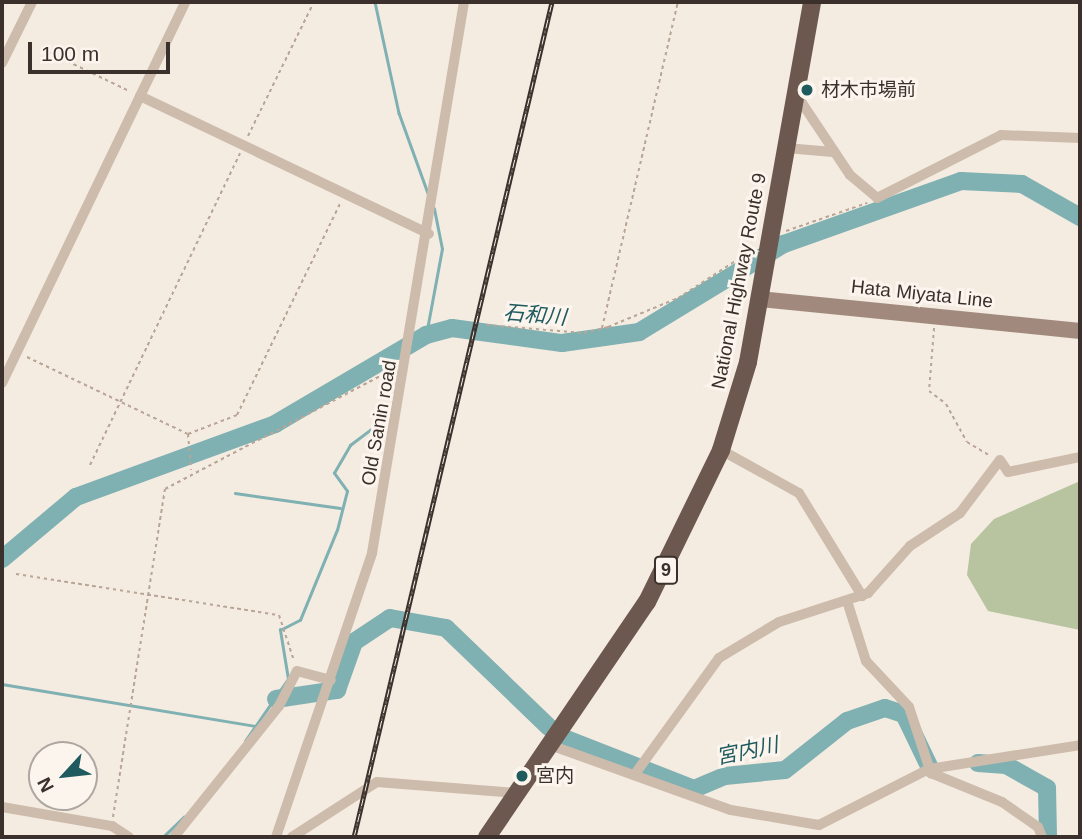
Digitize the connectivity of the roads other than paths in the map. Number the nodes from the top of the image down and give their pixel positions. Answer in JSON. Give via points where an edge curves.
{"nodes":[{"id":1,"x":32,"y":2,"type":"edge"},
{"id":2,"x":185,"y":2,"type":"edge"},
{"id":3,"x":464,"y":2,"type":"edge"},
{"id":4,"x":812,"y":2,"type":"edge"},
{"id":5,"x":2,"y":63,"type":"edge"},
{"id":6,"x":796,"y":94,"type":"junction"},
{"id":7,"x":140,"y":96,"type":"junction"},
{"id":8,"x":1080,"y":138,"type":"edge"},
{"id":9,"x":786,"y":148,"type":"junction"},
{"id":10,"x":834,"y":152,"type":"junction"},
{"id":11,"x":429,"y":234,"type":"junction"},
{"id":12,"x":760,"y":299,"type":"junction"},
{"id":13,"x":1080,"y":331,"type":"edge"},
{"id":14,"x":2,"y":383,"type":"edge"},
{"id":15,"x":721,"y":450,"type":"junction"},
{"id":16,"x":1080,"y":457,"type":"edge"},
{"id":17,"x":862,"y":596,"type":"junction"},
{"id":18,"x":848,"y":604,"type":"junction"},
{"id":19,"x":331,"y":680,"type":"junction"},
{"id":20,"x":550,"y":745,"type":"junction"},
{"id":21,"x":1080,"y":745,"type":"edge"},
{"id":22,"x":929,"y":769,"type":"junction"},
{"id":23,"x":635,"y":774,"type":"junction"},
{"id":24,"x":517,"y":793,"type":"junction"},
{"id":25,"x":2,"y":807,"type":"edge"},
{"id":26,"x":129,"y":837,"type":"edge"},
{"id":27,"x":174,"y":837,"type":"edge"},
{"id":28,"x":276,"y":837,"type":"edge"},
{"id":29,"x":292,"y":837,"type":"edge"},
{"id":30,"x":487,"y":837,"type":"edge"},
{"id":31,"x":1042,"y":837,"type":"edge"}],
"edges":[{"from":1,"to":5,"type":"street"},
{"from":2,"to":7,"type":"street"},
{"from":3,"to":11,"type":"street","name":"Old Sanin road"},
{"from":4,"to":6,"type":"highway","name":"National Highway Route 9","number":"9"},
{"from":6,"to":9,"type":"highway","name":"National Highway Route 9","number":"9"},
{"from":6,"to":10,"type":"street"},
{"from":7,"to":11,"type":"street"},
{"from":7,"to":14,"type":"street"},
{"from":8,"to":10,"type":"street","via":[[1001,135],[877,198]]},
{"from":9,"to":10,"type":"street"},
{"from":9,"to":12,"type":"highway","name":"National Highway Route 9","number":"9"},
{"from":11,"to":19,"type":"street","name":"Old Sanin road","via":[[372,553]]},
{"from":12,"to":13,"type":"main road","name":"Hata Miyata Line"},
{"from":12,"to":15,"type":"highway","name":"National Highway Route 9","number":"9"},
{"from":15,"to":17,"type":"street","via":[[799,493]]},
{"from":15,"to":20,"type":"highway","name":"National Highway Route 9","number":"9","via":[[673,558]]},
{"from":16,"to":17,"type":"street","via":[[1008,472],[1000,460],[960,513],[910,546]]},
{"from":17,"to":18,"type":"street"},
{"from":18,"to":22,"type":"street","via":[[866,661],[909,707]]},
{"from":18,"to":23,"type":"street","via":[[779,622],[719,658]]},
{"from":19,"to":27,"type":"street","via":[[297,671],[279,706]]},
{"from":19,"to":28,"type":"street","name":"Old Sanin road"},
{"from":20,"to":23,"type":"street"},
{"from":20,"to":24,"type":"highway","name":"National Highway Route 9","number":"9"},
{"from":21,"to":22,"type":"street"},
{"from":22,"to":23,"type":"street","via":[[818,825],[731,810]]},
{"from":22,"to":31,"type":"street","via":[[1002,802],[1038,827]]},
{"from":24,"to":29,"type":"street","via":[[377,782]]},
{"from":24,"to":30,"type":"highway","name":"National Highway Route 9","number":"9"},
{"from":25,"to":26,"type":"street","via":[[112,826]]}]}
